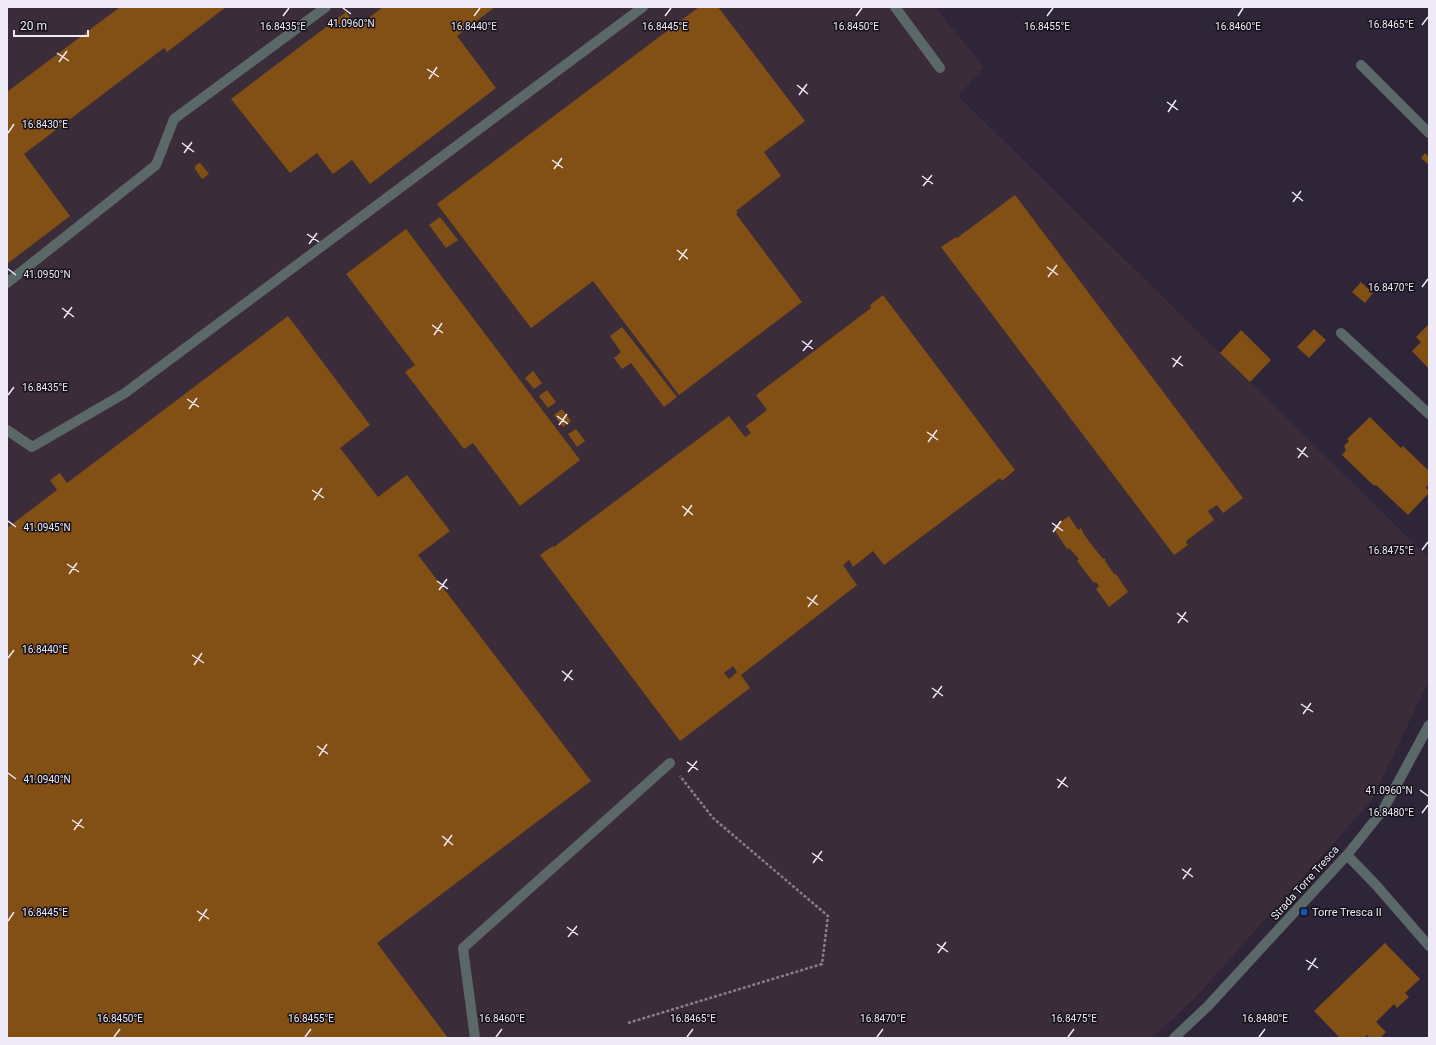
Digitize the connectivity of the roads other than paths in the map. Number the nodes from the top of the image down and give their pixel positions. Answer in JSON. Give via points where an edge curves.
{"nodes":[{"id":1,"x":326,"y":7,"type":"edge"},
{"id":2,"x":643,"y":7,"type":"edge"},
{"id":3,"x":895,"y":7,"type":"edge"},
{"id":4,"x":1361,"y":65,"type":"dead end"},
{"id":5,"x":940,"y":68,"type":"dead end"},
{"id":6,"x":1429,"y":133,"type":"edge"},
{"id":7,"x":7,"y":283,"type":"edge"},
{"id":8,"x":1341,"y":333,"type":"dead end"},
{"id":9,"x":1429,"y":414,"type":"edge"},
{"id":10,"x":7,"y":430,"type":"edge"},
{"id":11,"x":1429,"y":725,"type":"edge"},
{"id":12,"x":1426,"y":740,"type":"edge"},
{"id":13,"x":670,"y":763,"type":"road end"},
{"id":14,"x":1347,"y":855,"type":"junction"},
{"id":15,"x":1429,"y":946,"type":"edge"},
{"id":16,"x":475,"y":1038,"type":"edge"},
{"id":17,"x":1174,"y":1038,"type":"edge"}],
"edges":[{"from":1,"to":7,"type":"street","via":[[174,119],[156,165]]},
{"from":2,"to":10,"type":"street","via":[[125,393],[32,447]]},
{"from":3,"to":5,"type":"street"},
{"from":4,"to":6,"type":"street"},
{"from":8,"to":9,"type":"street"},
{"from":11,"to":12,"type":"street","name":"Strada Torre Tresca"},
{"from":12,"to":14,"type":"street","name":"Strada Torre Tresca","via":[[1383,810]]},
{"from":13,"to":16,"type":"street","via":[[463,948]]},
{"from":14,"to":15,"type":"street"},
{"from":14,"to":17,"type":"street","name":"Strada Torre Tresca","via":[[1208,1006]]}]}
